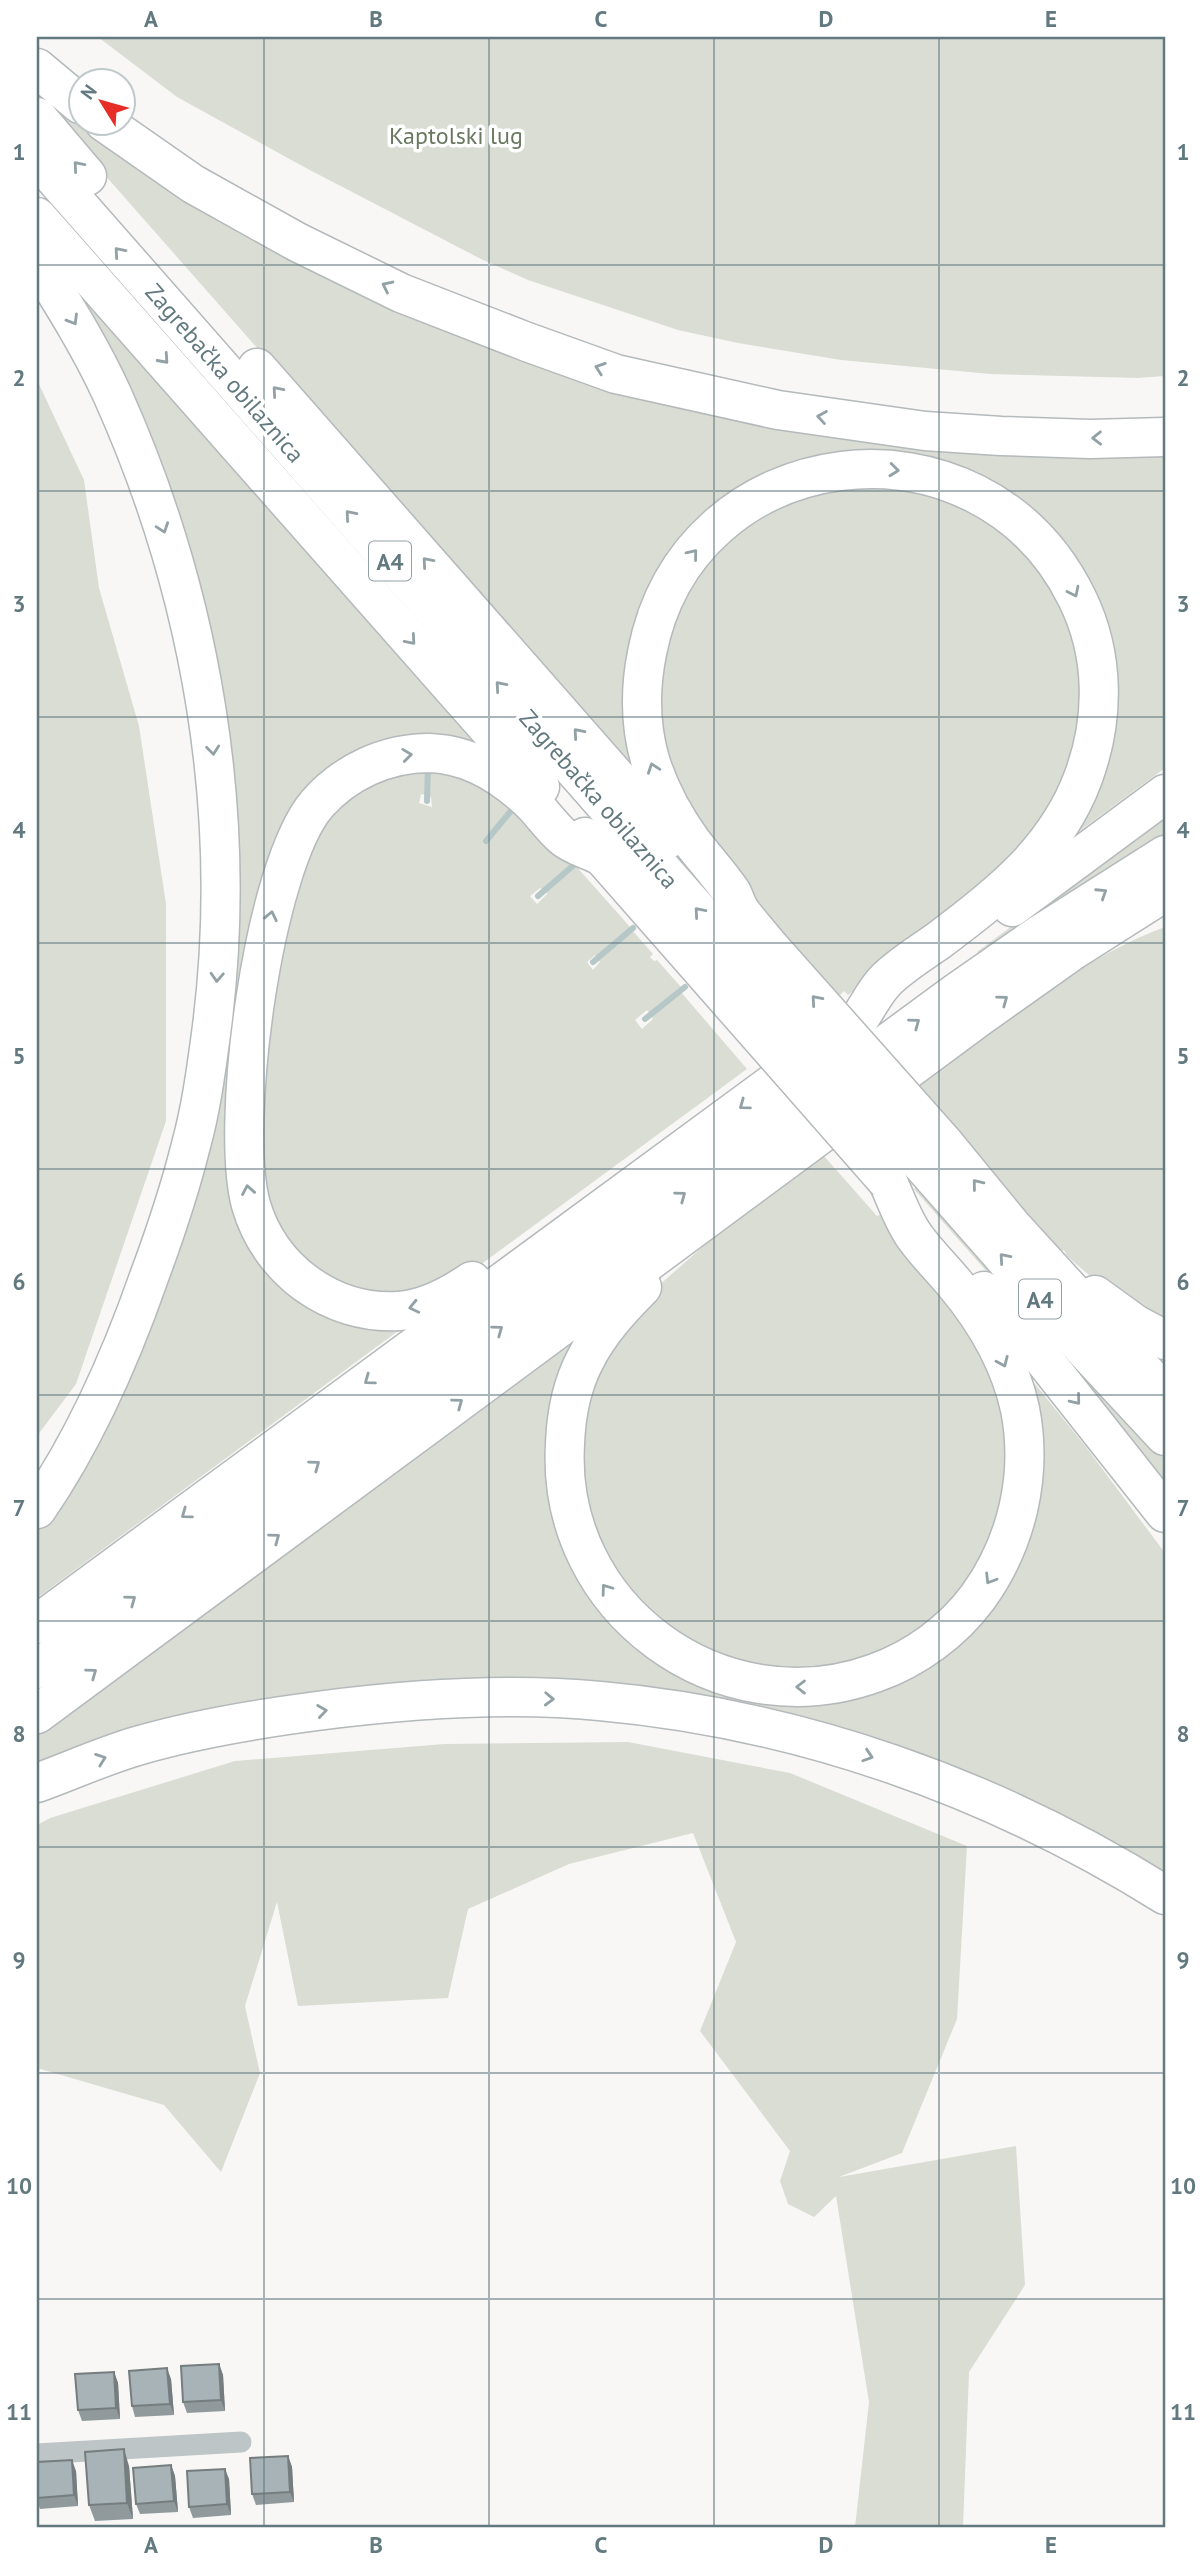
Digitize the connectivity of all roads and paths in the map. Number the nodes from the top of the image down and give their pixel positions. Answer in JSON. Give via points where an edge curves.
{"nodes":[{"id":1,"x":37,"y":68,"type":"edge"},
{"id":2,"x":66,"y":92,"type":"edge"},
{"id":3,"x":37,"y":117,"type":"edge"},
{"id":4,"x":124,"y":136,"type":"edge"},
{"id":5,"x":37,"y":158,"type":"edge"},
{"id":6,"x":37,"y":216,"type":"edge"},
{"id":7,"x":37,"y":262,"type":"edge"},
{"id":8,"x":1165,"y":437,"type":"edge"},
{"id":9,"x":1165,"y":794,"type":"edge"},
{"id":10,"x":1165,"y":855,"type":"edge"},
{"id":11,"x":601,"y":856,"type":"junction"},
{"id":12,"x":1165,"y":892,"type":"edge"},
{"id":13,"x":739,"y":909,"type":"junction"},
{"id":14,"x":1165,"y":915,"type":"edge"},
{"id":15,"x":743,"y":964,"type":"junction"},
{"id":16,"x":1035,"y":977,"type":"junction"},
{"id":17,"x":858,"y":1021,"type":"junction"},
{"id":18,"x":916,"y":1161,"type":"junction"},
{"id":19,"x":750,"y":1186,"type":"junction"},
{"id":20,"x":1011,"y":1225,"type":"junction"},
{"id":21,"x":563,"y":1238,"type":"junction"},
{"id":22,"x":1165,"y":1340,"type":"edge"},
{"id":23,"x":1165,"y":1394,"type":"edge"},
{"id":24,"x":1165,"y":1436,"type":"edge"},
{"id":25,"x":37,"y":1509,"type":"edge"},
{"id":26,"x":1165,"y":1513,"type":"edge"},
{"id":27,"x":37,"y":1624,"type":"edge"},
{"id":28,"x":37,"y":1669,"type":"edge"},
{"id":29,"x":37,"y":1714,"type":"edge"},
{"id":30,"x":37,"y":1783,"type":"edge"},
{"id":31,"x":1165,"y":1895,"type":"edge"},
{"id":32,"x":241,"y":2442,"type":"dead end"},
{"id":33,"x":37,"y":2454,"type":"edge"}],
"edges":[{"from":1,"to":2,"type":"highway"},
{"from":13,"to":3,"type":"highway","one_way":true,"via":[[725,900]]},
{"from":8,"to":4,"type":"highway","one_way":true,"via":[[925,431],[778,410],[616,374],[401,293],[194,184]]},
{"from":15,"to":5,"type":"highway","name":"Zagrebačka obilaznica","number":"A4","one_way":true},
{"from":6,"to":11,"type":"highway","name":"Zagrebačka obilaznica","number":"A4","one_way":true},
{"from":7,"to":25,"type":"highway","one_way":true,"via":[[111,392],[170,547],[209,717],[221,897],[217,988],[192,1143],[131,1327],[94,1407]]},
{"from":9,"to":17,"type":"highway"},
{"from":28,"to":10,"type":"highway","one_way":true,"via":[[957,992]]},
{"from":11,"to":15,"type":"highway","name":"Zagrebačka obilaznica","number":"A4"},
{"from":21,"to":11,"type":"highway","one_way":true,"via":[[514,1251],[461,1288],[399,1311],[359,1307],[316,1291],[290,1272],[272,1250],[251,1204],[244,1141],[249,1054],[266,939],[289,853],[316,805],[359,770],[409,754],[466,759],[513,785],[565,839]]},
{"from":12,"to":16,"type":"highway"},
{"from":13,"to":15,"type":"highway"},
{"from":13,"to":17,"type":"highway","one_way":true,"via":[[668,803],[645,738],[642,694],[649,641],[682,568],[743,508],[791,482],[821,473],[874,468],[933,477],[983,497],[1011,515],[1051,555],[1084,612],[1099,672],[1097,729],[1070,806],[1026,869],[885,980]]},
{"from":14,"to":16,"type":"highway","via":[[1071,965]]},
{"from":15,"to":18,"type":"highway","name":"Zagrebačka obilaznica","number":"A4","bridge":true},
{"from":19,"to":16,"type":"highway","one_way":true},
{"from":17,"to":21,"type":"highway","one_way":true},
{"from":18,"to":19,"type":"highway","one_way":true,"via":[[913,1235],[972,1307],[1007,1370],[1023,1435],[1022,1497],[1009,1542],[988,1584],[942,1636],[890,1668],[808,1688],[749,1683],[720,1675],[670,1650],[642,1629],[595,1571],[566,1494],[568,1413],[594,1344],[630,1299],[726,1216]]},
{"from":20,"to":18,"type":"highway","one_way":true},
{"from":24,"to":18,"type":"highway","name":"Zagrebačka obilaznica","number":"A4","one_way":true},
{"from":18,"to":26,"type":"highway","one_way":true,"via":[[1033,1346]]},
{"from":29,"to":19,"type":"highway","one_way":true},
{"from":20,"to":22,"type":"highway","via":[[1032,1232],[1094,1294]]},
{"from":20,"to":23,"type":"highway"},
{"from":21,"to":27,"type":"highway","one_way":true},
{"from":30,"to":31,"type":"highway","one_way":true,"via":[[136,1746],[240,1722],[472,1697],[598,1701],[698,1713],[813,1738],[931,1777],[1039,1824]]},
{"from":32,"to":33,"type":"street"}]}
